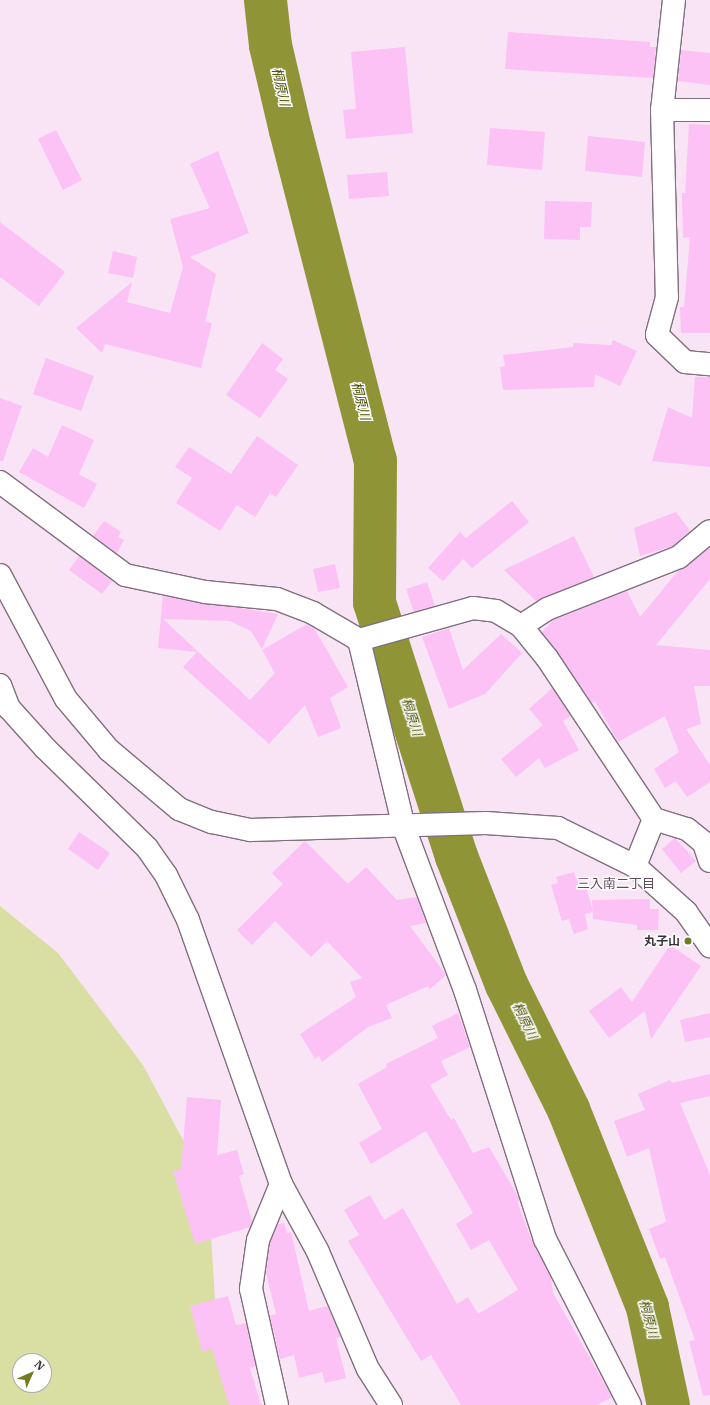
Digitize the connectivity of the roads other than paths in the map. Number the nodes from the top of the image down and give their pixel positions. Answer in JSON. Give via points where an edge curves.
{"nodes":[{"id":1,"x":674,"y":0,"type":"edge"},
{"id":2,"x":662,"y":110,"type":"junction"},
{"id":3,"x":710,"y":110,"type":"edge"},
{"id":4,"x":710,"y":364,"type":"edge"},
{"id":5,"x":0,"y":482,"type":"edge"},
{"id":6,"x":710,"y":531,"type":"edge"},
{"id":7,"x":2,"y":585,"type":"edge"},
{"id":8,"x":521,"y":626,"type":"junction"},
{"id":9,"x":362,"y":639,"type":"junction"},
{"id":10,"x":0,"y":685,"type":"edge"},
{"id":11,"x":654,"y":819,"type":"junction"},
{"id":12,"x":410,"y":827,"type":"junction"},
{"id":13,"x":710,"y":861,"type":"edge"},
{"id":14,"x":635,"y":866,"type":"junction"},
{"id":15,"x":710,"y":946,"type":"edge"},
{"id":16,"x":281,"y":1184,"type":"junction"},
{"id":17,"x":277,"y":1405,"type":"edge"},
{"id":18,"x":391,"y":1405,"type":"edge"},
{"id":19,"x":630,"y":1405,"type":"edge"}],
"edges":[{"from":1,"to":2,"type":"street"},
{"from":2,"to":3,"type":"street"},
{"from":2,"to":4,"type":"street","via":[[667,297],[657,335],[685,362]]},
{"from":5,"to":9,"type":"street","via":[[124,575],[205,592],[277,599],[313,613]]},
{"from":6,"to":8,"type":"street","via":[[679,557],[547,609]]},
{"from":7,"to":12,"type":"street","via":[[66,699],[109,750],[179,809],[212,822],[250,830]]},
{"from":8,"to":9,"type":"street","via":[[496,611],[473,608],[417,626]]},
{"from":8,"to":11,"type":"street","via":[[548,658]]},
{"from":9,"to":12,"type":"street"},
{"from":10,"to":16,"type":"street","via":[[14,714],[147,848],[166,875],[188,920]]},
{"from":11,"to":13,"type":"street","via":[[687,829],[704,843]]},
{"from":11,"to":14,"type":"street"},
{"from":12,"to":14,"type":"street","via":[[486,823],[558,828]]},
{"from":12,"to":19,"type":"street","via":[[545,1240]]},
{"from":14,"to":15,"type":"street","via":[[686,912]]},
{"from":16,"to":17,"type":"street","via":[[258,1240],[251,1289]]},
{"from":16,"to":18,"type":"street","via":[[318,1252],[368,1369]]}]}
